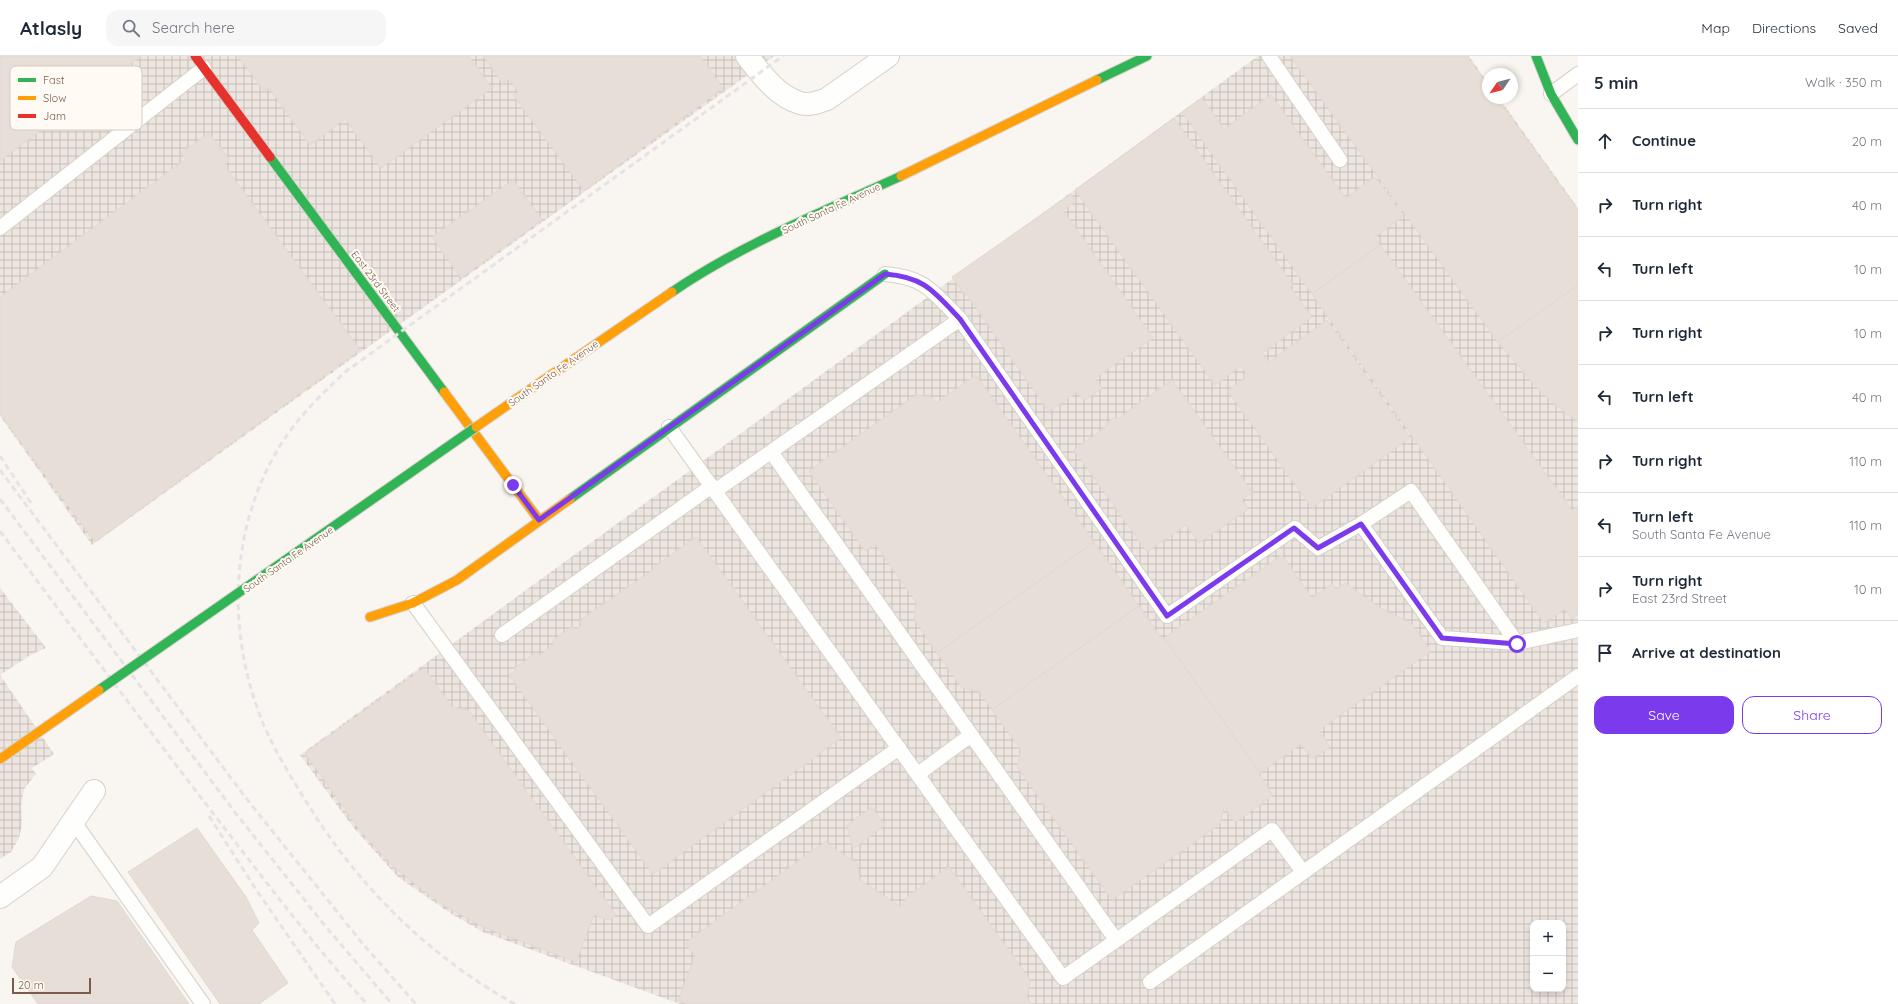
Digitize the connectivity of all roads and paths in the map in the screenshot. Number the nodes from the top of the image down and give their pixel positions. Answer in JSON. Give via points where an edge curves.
{"nodes":[{"id":1,"x":195,"y":56,"type":"edge"},
{"id":2,"x":747,"y":56,"type":"edge"},
{"id":3,"x":888,"y":56,"type":"edge"},
{"id":4,"x":1147,"y":56,"type":"edge"},
{"id":5,"x":1270,"y":56,"type":"edge"},
{"id":6,"x":1525,"y":56,"type":"edge"},
{"id":7,"x":1536,"y":56,"type":"edge"},
{"id":8,"x":204,"y":68,"type":"junction"},
{"id":9,"x":1578,"y":74,"type":"edge"},
{"id":10,"x":1551,"y":94,"type":"junction"},
{"id":11,"x":142,"y":117,"type":"edge"},
{"id":12,"x":125,"y":130,"type":"edge"},
{"id":13,"x":1578,"y":140,"type":"edge"},
{"id":14,"x":1340,"y":160,"type":"dead end"},
{"id":15,"x":0,"y":228,"type":"edge"},
{"id":16,"x":885,"y":274,"type":"joint"},
{"id":17,"x":960,"y":319,"type":"junction"},
{"id":18,"x":670,"y":427,"type":"junction"},
{"id":19,"x":772,"y":453,"type":"junction"},
{"id":20,"x":714,"y":489,"type":"junction"},
{"id":21,"x":539,"y":520,"type":"junction"},
{"id":22,"x":1361,"y":524,"type":"junction"},
{"id":23,"x":413,"y":603,"type":"junction"},
{"id":24,"x":370,"y":617,"type":"dead end"},
{"id":25,"x":1578,"y":630,"type":"edge"},
{"id":26,"x":502,"y":635,"type":"dead end"},
{"id":27,"x":1517,"y":644,"type":"junction"},
{"id":28,"x":1578,"y":676,"type":"edge"},
{"id":29,"x":971,"y":735,"type":"junction"},
{"id":30,"x":899,"y":748,"type":"junction"},
{"id":31,"x":0,"y":760,"type":"edge"},
{"id":32,"x":918,"y":774,"type":"junction"},
{"id":33,"x":94,"y":791,"type":"dead end"},
{"id":34,"x":74,"y":822,"type":"junction"},
{"id":35,"x":1303,"y":872,"type":"junction"},
{"id":36,"x":0,"y":897,"type":"edge"},
{"id":37,"x":1116,"y":940,"type":"junction"},
{"id":38,"x":1150,"y":982,"type":"dead end"},
{"id":39,"x":203,"y":1004,"type":"edge"}],
"edges":[{"from":1,"to":8,"type":"main road","name":"East 23rd Street"},
{"from":2,"to":3,"type":"street","via":[[782,94],[801,104],[827,99]]},
{"from":4,"to":31,"type":"main road","name":"South Santa Fe Avenue","bridge":true,"via":[[929,163],[764,239],[694,277]]},
{"from":5,"to":14,"type":"lane"},
{"from":6,"to":10,"type":"main road"},
{"from":7,"to":10,"type":"main road"},
{"from":8,"to":11,"type":"lane"},
{"from":8,"to":21,"type":"main road","name":"East 23rd Street"},
{"from":9,"to":10,"type":"lane"},
{"from":10,"to":13,"type":"main road"},
{"from":12,"to":15,"type":"lane"},
{"from":16,"to":17,"type":"lane","via":[[905,275],[926,285]]},
{"from":16,"to":18,"type":"main road"},
{"from":17,"to":19,"type":"lane"},
{"from":17,"to":22,"type":"lane","via":[[1167,616],[1294,528],[1318,548]]},
{"from":18,"to":20,"type":"lane"},
{"from":18,"to":21,"type":"main road"},
{"from":19,"to":20,"type":"lane"},
{"from":19,"to":29,"type":"lane"},
{"from":20,"to":26,"type":"lane"},
{"from":20,"to":30,"type":"lane"},
{"from":21,"to":23,"type":"main road","via":[[457,580]]},
{"from":22,"to":27,"type":"lane","via":[[1442,638]]},
{"from":22,"to":27,"type":"lane","via":[[1411,491]]},
{"from":23,"to":24,"type":"main road"},
{"from":23,"to":30,"type":"lane","via":[[648,926]]},
{"from":25,"to":27,"type":"lane"},
{"from":28,"to":35,"type":"lane"},
{"from":29,"to":32,"type":"lane"},
{"from":29,"to":37,"type":"lane"},
{"from":30,"to":32,"type":"lane"},
{"from":32,"to":37,"type":"lane","via":[[1063,978]]},
{"from":33,"to":34,"type":"street"},
{"from":34,"to":36,"type":"street","via":[[42,867]]},
{"from":34,"to":39,"type":"lane"},
{"from":35,"to":37,"type":"lane","via":[[1272,830]]},
{"from":35,"to":38,"type":"lane"}]}
